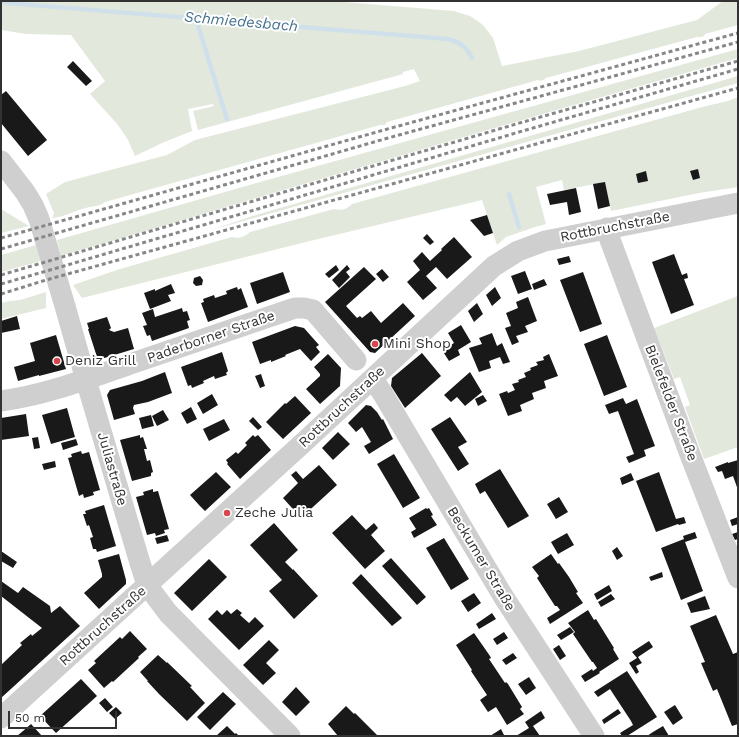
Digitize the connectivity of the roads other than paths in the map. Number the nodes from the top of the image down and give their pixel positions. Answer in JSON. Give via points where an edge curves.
{"nodes":[{"id":1,"x":1,"y":161,"type":"edge"},
{"id":2,"x":8,"y":184,"type":"edge"},
{"id":3,"x":738,"y":202,"type":"edge"},
{"id":4,"x":607,"y":228,"type":"junction"},
{"id":5,"x":356,"y":360,"type":"dead end"},
{"id":6,"x":373,"y":379,"type":"junction"},
{"id":7,"x":86,"y":380,"type":"junction"},
{"id":8,"x":1,"y":401,"type":"edge"},
{"id":9,"x":738,"y":578,"type":"edge"},
{"id":10,"x":147,"y":585,"type":"junction"},
{"id":11,"x":1,"y":718,"type":"edge"},
{"id":12,"x":290,"y":736,"type":"edge"},
{"id":13,"x":594,"y":736,"type":"edge"}],
"edges":[{"from":1,"to":2,"type":"street","name":"Juliastraße"},
{"from":2,"to":7,"type":"street","name":"Juliastraße","via":[[33,205],[40,218]]},
{"from":3,"to":4,"type":"street","name":"Rottbruchstraße"},
{"from":4,"to":6,"type":"street","name":"Rottbruchstraße","via":[[546,241],[518,251],[494,266]]},
{"from":4,"to":9,"type":"street","name":"Bielefelder Straße"},
{"from":5,"to":7,"type":"street","name":"Paderborner Straße","via":[[313,310],[295,308]]},
{"from":6,"to":10,"type":"street","name":"Rottbruchstraße"},
{"from":6,"to":13,"type":"street","name":"Beckumer Straße","via":[[503,596]]},
{"from":7,"to":8,"type":"street","name":"Paderborner Straße","via":[[40,394]]},
{"from":7,"to":10,"type":"street","name":"Juliastraße"},
{"from":10,"to":11,"type":"street","name":"Rottbruchstraße"},
{"from":10,"to":12,"type":"street","name":"Juliastraße","via":[[168,613]]}]}
